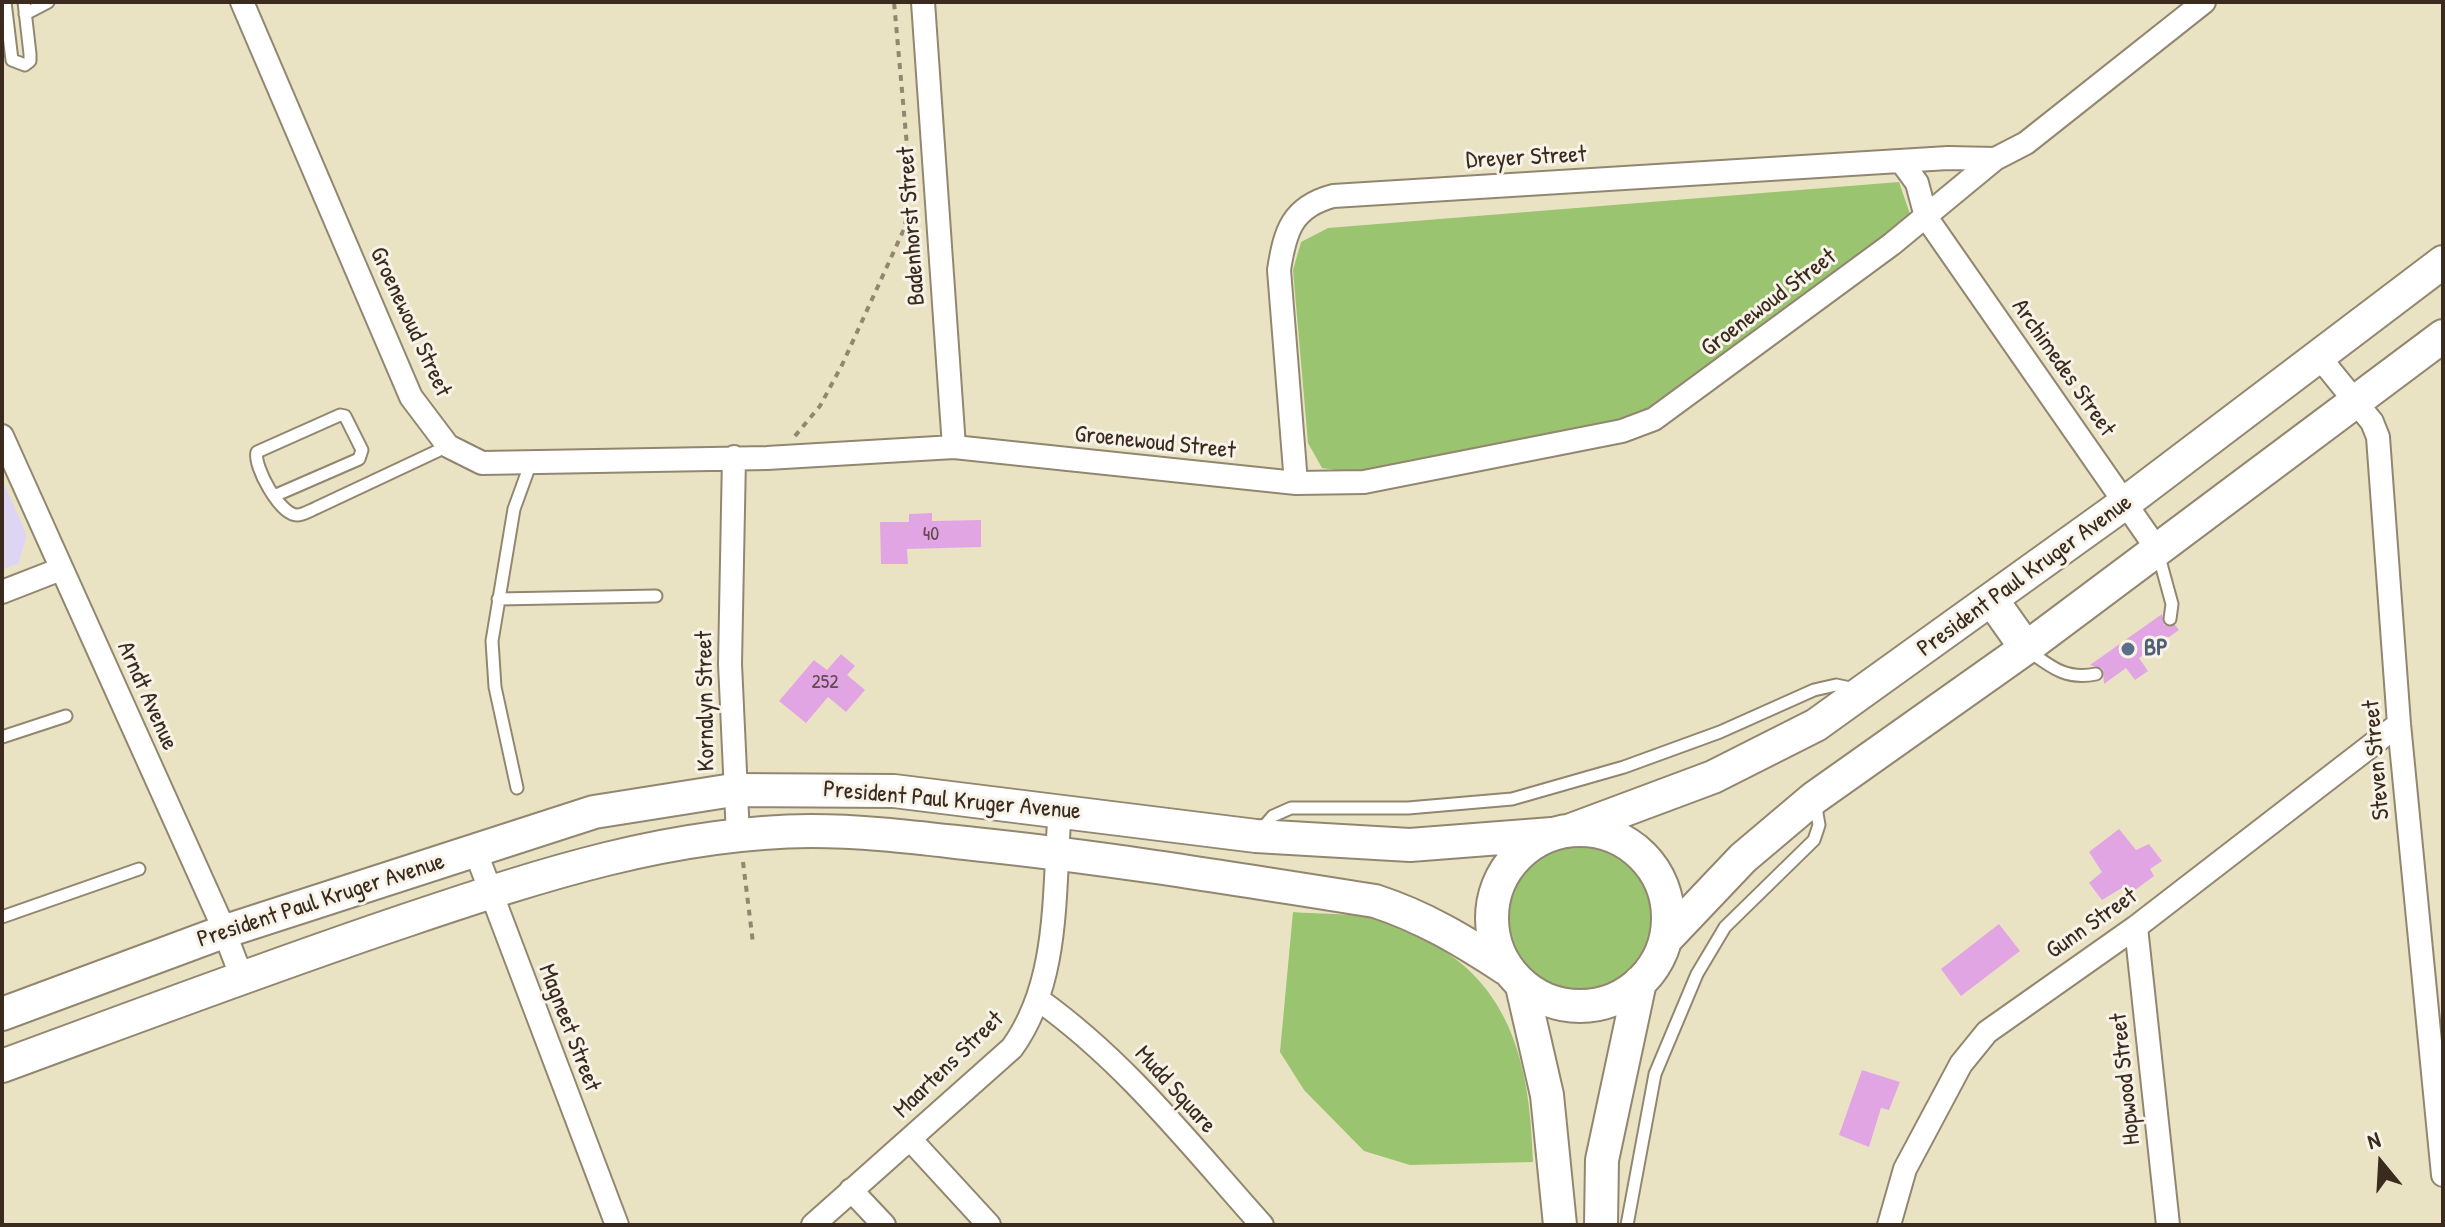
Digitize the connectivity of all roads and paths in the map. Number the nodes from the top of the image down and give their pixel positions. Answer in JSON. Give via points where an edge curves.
{"nodes":[{"id":1,"x":5,"y":2,"type":"edge"},
{"id":2,"x":48,"y":2,"type":"edge"},
{"id":3,"x":242,"y":2,"type":"edge"},
{"id":4,"x":894,"y":2,"type":"edge"},
{"id":5,"x":923,"y":2,"type":"edge"},
{"id":6,"x":2204,"y":2,"type":"edge"},
{"id":7,"x":24,"y":8,"type":"edge"},
{"id":8,"x":1995,"y":159,"type":"junction"},
{"id":9,"x":1901,"y":161,"type":"junction"},
{"id":10,"x":1926,"y":217,"type":"junction"},
{"id":11,"x":2443,"y":262,"type":"edge"},
{"id":12,"x":2443,"y":336,"type":"edge"},
{"id":13,"x":2320,"y":358,"type":"junction"},
{"id":14,"x":2356,"y":402,"type":"junction"},
{"id":15,"x":2,"y":436,"type":"edge"},
{"id":16,"x":1294,"y":442,"type":"junction"},
{"id":17,"x":448,"y":446,"type":"junction"},
{"id":18,"x":954,"y":447,"type":"junction"},
{"id":19,"x":778,"y":456,"type":"junction"},
{"id":20,"x":734,"y":457,"type":"junction"},
{"id":21,"x":530,"y":465,"type":"junction"},
{"id":22,"x":1296,"y":483,"type":"junction"},
{"id":23,"x":1322,"y":484,"type":"junction"},
{"id":24,"x":274,"y":496,"type":"junction"},
{"id":25,"x":2125,"y":503,"type":"junction"},
{"id":26,"x":2157,"y":549,"type":"junction"},
{"id":27,"x":61,"y":569,"type":"junction"},
{"id":28,"x":2,"y":592,"type":"edge"},
{"id":29,"x":656,"y":596,"type":"dead end"},
{"id":30,"x":498,"y":599,"type":"junction"},
{"id":31,"x":1992,"y":600,"type":"junction"},
{"id":32,"x":2170,"y":619,"type":"dead end"},
{"id":33,"x":2026,"y":648,"type":"junction"},
{"id":34,"x":2096,"y":674,"type":"dead end"},
{"id":35,"x":1868,"y":690,"type":"junction"},
{"id":36,"x":66,"y":716,"type":"dead end"},
{"id":37,"x":2399,"y":724,"type":"junction"},
{"id":38,"x":2,"y":737,"type":"edge"},
{"id":39,"x":517,"y":788,"type":"dead end"},
{"id":40,"x":733,"y":790,"type":"junction"},
{"id":41,"x":1814,"y":798,"type":"junction"},
{"id":42,"x":1060,"y":809,"type":"junction"},
{"id":43,"x":1561,"y":832,"type":"junction"},
{"id":44,"x":738,"y":836,"type":"junction"},
{"id":45,"x":1256,"y":836,"type":"junction"},
{"id":46,"x":475,"y":850,"type":"junction"},
{"id":47,"x":1056,"y":852,"type":"junction"},
{"id":48,"x":139,"y":869,"type":"dead end"},
{"id":49,"x":491,"y":892,"type":"junction"},
{"id":50,"x":2,"y":917,"type":"edge"},
{"id":51,"x":2136,"y":927,"type":"junction"},
{"id":52,"x":223,"y":932,"type":"junction"},
{"id":53,"x":1667,"y":938,"type":"junction"},
{"id":54,"x":753,"y":943,"type":"dead end"},
{"id":55,"x":1514,"y":977,"type":"junction"},
{"id":56,"x":242,"y":978,"type":"junction"},
{"id":57,"x":1640,"y":982,"type":"junction"},
{"id":58,"x":1039,"y":1000,"type":"junction"},
{"id":59,"x":2,"y":1014,"type":"edge"},
{"id":60,"x":2,"y":1066,"type":"edge"},
{"id":61,"x":910,"y":1139,"type":"junction"},
{"id":62,"x":2443,"y":1175,"type":"edge"},
{"id":63,"x":851,"y":1190,"type":"junction"},
{"id":64,"x":617,"y":1225,"type":"edge"},
{"id":65,"x":813,"y":1225,"type":"edge"},
{"id":66,"x":884,"y":1225,"type":"edge"},
{"id":67,"x":989,"y":1225,"type":"edge"},
{"id":68,"x":1262,"y":1225,"type":"edge"},
{"id":69,"x":1560,"y":1225,"type":"edge"},
{"id":70,"x":1601,"y":1225,"type":"edge"},
{"id":71,"x":1627,"y":1225,"type":"edge"},
{"id":72,"x":1889,"y":1225,"type":"edge"},
{"id":73,"x":2168,"y":1225,"type":"edge"}],
"edges":[{"from":1,"to":7,"type":"lane","via":[[12,60],[17,64],[30,61]]},
{"from":2,"to":7,"type":"lane"},
{"from":3,"to":17,"type":"street","name":"Groenewoud Street","via":[[411,397]]},
{"from":4,"to":19,"type":"path","via":[[910,179],[905,227],[827,392]]},
{"from":5,"to":18,"type":"street","name":"Badenhorst Street"},
{"from":6,"to":8,"type":"street","name":"Groenewoud Street","via":[[2026,143]]},
{"from":8,"to":9,"type":"street","name":"Dreyer Street"},
{"from":8,"to":10,"type":"street","name":"Groenewoud Street"},
{"from":9,"to":10,"type":"street","name":"Archimedes Street","via":[[1917,183]]},
{"from":9,"to":16,"type":"street","name":"Dreyer Street","via":[[1313,201],[1296,216],[1284,240],[1279,270]]},
{"from":10,"to":23,"type":"street","name":"Groenewoud Street","via":[[1643,425],[1364,482]]},
{"from":10,"to":25,"type":"street","name":"Archimedes Street"},
{"from":11,"to":13,"type":"street","name":"President Paul Kruger Avenue"},
{"from":12,"to":14,"type":"street"},
{"from":13,"to":14,"type":"street","name":"Steven Street"},
{"from":13,"to":25,"type":"street","name":"President Paul Kruger Avenue"},
{"from":14,"to":26,"type":"street"},
{"from":14,"to":37,"type":"street","name":"Steven Street","via":[[2378,437]]},
{"from":15,"to":27,"type":"street","name":"Arndt Avenue"},
{"from":16,"to":22,"type":"street","name":"Dreyer Street"},
{"from":16,"to":23,"type":"street","name":"Dreyer Street"},
{"from":17,"to":21,"type":"street","name":"Groenewoud Street","via":[[482,463]]},
{"from":17,"to":24,"type":"lane","via":[[297,515],[287,512]]},
{"from":18,"to":19,"type":"street","name":"Groenewoud Street"},
{"from":18,"to":22,"type":"street","name":"Groenewoud Street"},
{"from":19,"to":20,"type":"street","name":"Groenewoud Street"},
{"from":20,"to":21,"type":"street","name":"Groenewoud Street"},
{"from":20,"to":40,"type":"street","name":"Kornalyn Street"},
{"from":21,"to":30,"type":"lane","via":[[514,509]]},
{"from":22,"to":23,"type":"street","name":"Groenewoud Street"},
{"from":24,"to":24,"type":"lane","via":[[256,461],[257,452],[345,416],[362,450],[359,459]]},
{"from":25,"to":26,"type":"street","name":"Archimedes Street"},
{"from":25,"to":31,"type":"street","name":"President Paul Kruger Avenue"},
{"from":26,"to":32,"type":"lane","via":[[2172,604]]},
{"from":26,"to":33,"type":"street"},
{"from":27,"to":28,"type":"street"},
{"from":27,"to":52,"type":"street","name":"Arndt Avenue"},
{"from":29,"to":30,"type":"lane"},
{"from":30,"to":39,"type":"lane","via":[[492,641],[495,687]]},
{"from":31,"to":33,"type":"street"},
{"from":31,"to":35,"type":"street","name":"President Paul Kruger Avenue"},
{"from":33,"to":34,"type":"lane","via":[[2058,673]]},
{"from":33,"to":41,"type":"street"},
{"from":35,"to":43,"type":"street","name":"President Paul Kruger Avenue","via":[[1816,725],[1713,777]]},
{"from":35,"to":45,"type":"lane","via":[[1836,685],[1814,690],[1624,767],[1512,799],[1408,808],[1291,808],[1273,816]]},
{"from":36,"to":38,"type":"lane"},
{"from":37,"to":51,"type":"street","name":"Gunn Street"},
{"from":37,"to":62,"type":"street","name":"Steven Street"},
{"from":40,"to":42,"type":"street","name":"President Paul Kruger Avenue","via":[[894,791]]},
{"from":40,"to":44,"type":"street","name":"Kornalyn Street"},
{"from":40,"to":46,"type":"street","name":"President Paul Kruger Avenue","via":[[594,812]]},
{"from":41,"to":53,"type":"street","via":[[1743,858]]},
{"from":41,"to":71,"type":"lane","via":[[1819,825],[1814,840],[1725,927],[1674,1021],[1655,1074]]},
{"from":42,"to":45,"type":"street","name":"President Paul Kruger Avenue"},
{"from":42,"to":47,"type":"street","name":"Maartens Street"},
{"from":43,"to":45,"type":"street","name":"President Paul Kruger Avenue","via":[[1410,845]]},
{"from":43,"to":53,"type":"street","via":[[1599,831],[1625,842],[1647,860],[1662,883],[1669,911]]},
{"from":43,"to":55,"type":"street","via":[[1523,850],[1502,874],[1491,905],[1492,938]]},
{"from":44,"to":47,"type":"street","name":"President Paul Kruger Avenue","via":[[873,833]]},
{"from":44,"to":49,"type":"street","name":"President Paul Kruger Avenue","via":[[639,850]]},
{"from":44,"to":54,"type":"path"},
{"from":46,"to":49,"type":"street","name":"Magneet Street"},
{"from":46,"to":52,"type":"street","name":"President Paul Kruger Avenue"},
{"from":47,"to":55,"type":"street","name":"President Paul Kruger Avenue","via":[[1375,901],[1452,932]]},
{"from":47,"to":58,"type":"street","name":"Maartens Street","via":[[1046,976]]},
{"from":48,"to":50,"type":"lane"},
{"from":49,"to":56,"type":"street","name":"President Paul Kruger Avenue"},
{"from":49,"to":64,"type":"street","name":"Magneet Street"},
{"from":51,"to":72,"type":"street","name":"Gunn Street","via":[[1987,1032],[1961,1064],[1911,1157]]},
{"from":51,"to":73,"type":"street","name":"Hopwood Street"},
{"from":52,"to":56,"type":"street","name":"Arndt Avenue"},
{"from":52,"to":59,"type":"street","name":"President Paul Kruger Avenue"},
{"from":53,"to":57,"type":"street"},
{"from":55,"to":57,"type":"street","via":[[1547,1002],[1576,1008],[1605,1004]]},
{"from":55,"to":69,"type":"street","via":[[1547,1095]]},
{"from":56,"to":60,"type":"street","name":"President Paul Kruger Avenue"},
{"from":57,"to":70,"type":"street","via":[[1602,1160]]},
{"from":58,"to":61,"type":"street","name":"Maartens Street","via":[[1012,1048]]},
{"from":58,"to":68,"type":"street","name":"Mudd Square","via":[[1075,1025],[1133,1080]]},
{"from":61,"to":63,"type":"street","name":"Maartens Street"},
{"from":61,"to":67,"type":"street"},
{"from":63,"to":65,"type":"street","name":"Maartens Street"},
{"from":63,"to":66,"type":"street"}]}
